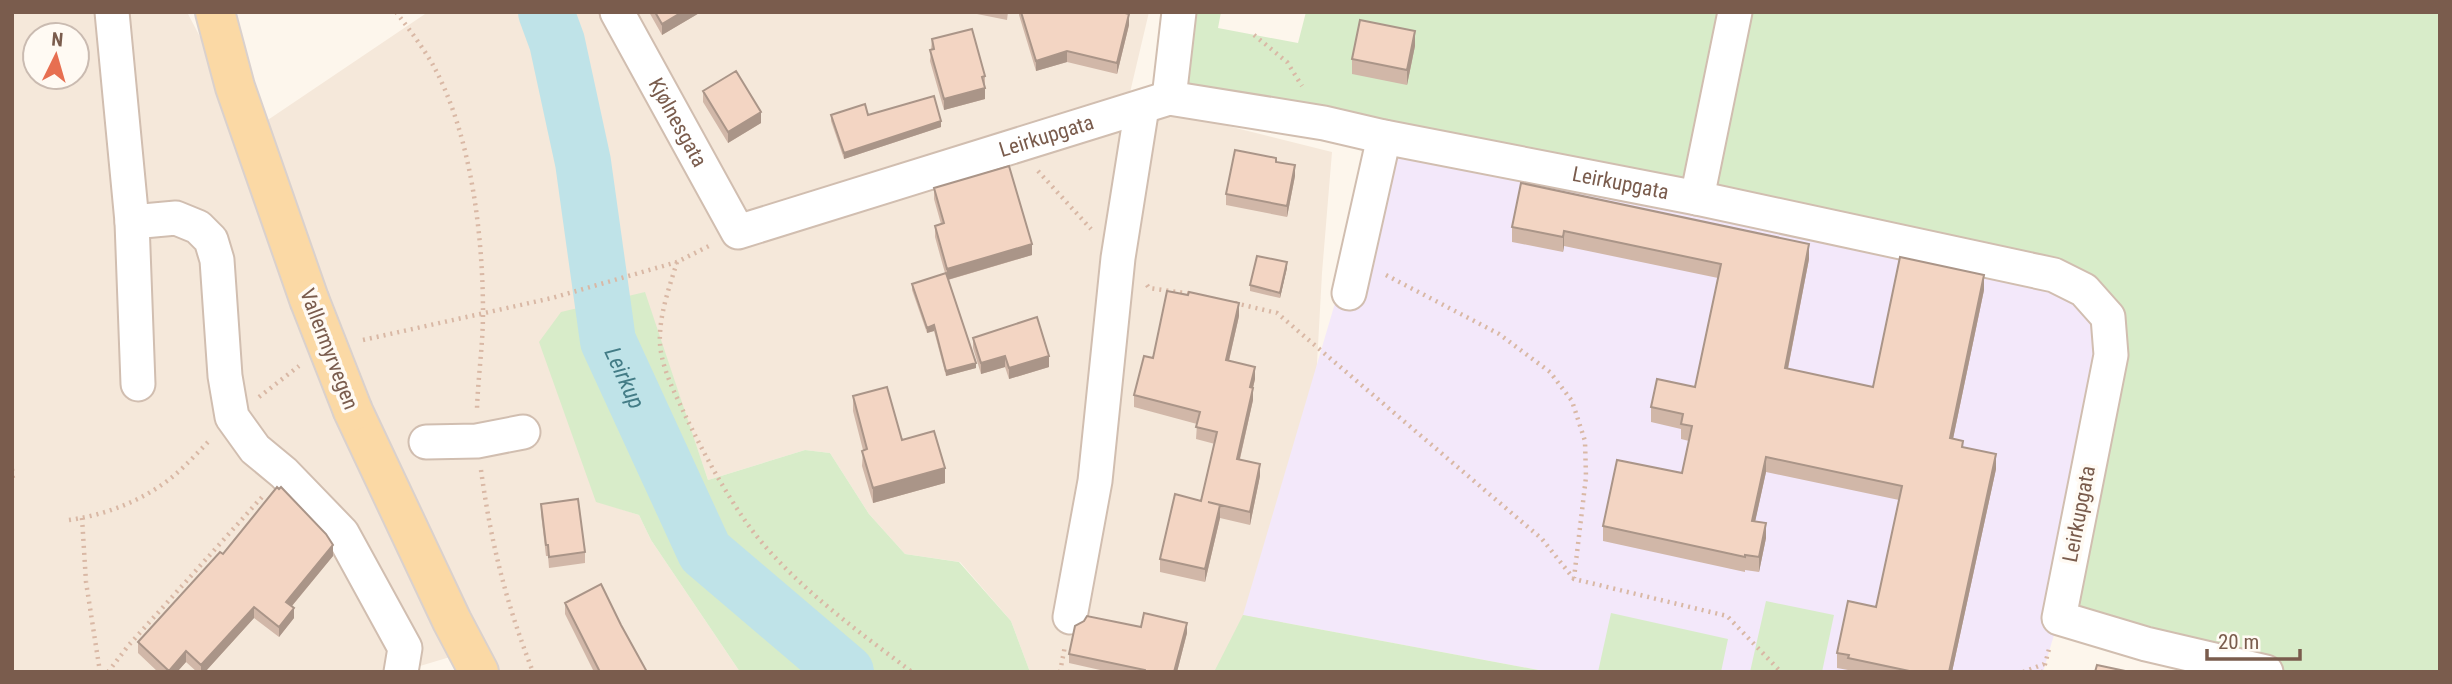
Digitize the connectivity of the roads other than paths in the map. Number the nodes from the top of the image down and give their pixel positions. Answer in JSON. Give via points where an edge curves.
{"nodes":[{"id":1,"x":113,"y":12,"type":"edge"},
{"id":2,"x":215,"y":12,"type":"edge"},
{"id":3,"x":617,"y":12,"type":"edge"},
{"id":4,"x":1179,"y":12,"type":"edge"},
{"id":5,"x":1735,"y":12,"type":"edge"},
{"id":6,"x":1155,"y":102,"type":"junction"},
{"id":7,"x":1384,"y":137,"type":"junction"},
{"id":8,"x":1697,"y":198,"type":"junction"},
{"id":9,"x":132,"y":222,"type":"junction"},
{"id":10,"x":738,"y":233,"type":"joint"},
{"id":11,"x":1349,"y":293,"type":"dead end"},
{"id":12,"x":138,"y":384,"type":"dead end"},
{"id":13,"x":523,"y":432,"type":"dead end"},
{"id":14,"x":426,"y":442,"type":"dead end"},
{"id":15,"x":1070,"y":617,"type":"dead end"},
{"id":16,"x":401,"y":672,"type":"edge"},
{"id":17,"x":479,"y":672,"type":"edge"},
{"id":18,"x":2266,"y":672,"type":"edge"}],
"edges":[{"from":1,"to":9,"type":"street"},
{"from":2,"to":17,"type":"main road","name":"Vallermyrvegen","bridge":true,"via":[[235,87],[353,411]]},
{"from":3,"to":10,"type":"street","name":"Kjølnesgata"},
{"from":4,"to":6,"type":"street"},
{"from":5,"to":8,"type":"street"},
{"from":6,"to":7,"type":"street","name":"Leirkupgata","via":[[1324,123]]},
{"from":6,"to":10,"type":"street","name":"Leirkupgata"},
{"from":6,"to":15,"type":"street","via":[[1118,258],[1095,481]]},
{"from":7,"to":8,"type":"street","name":"Leirkupgata"},
{"from":7,"to":11,"type":"street"},
{"from":8,"to":18,"type":"street","name":"Leirkupgata","via":[[2054,275],[2084,290],[2108,317],[2111,355],[2059,618]]},
{"from":9,"to":12,"type":"street"},
{"from":9,"to":16,"type":"street","via":[[176,218],[198,227],[211,240],[217,260],[232,417],[255,449],[342,533],[405,649]]},
{"from":13,"to":14,"type":"street","via":[[477,441]]}]}
